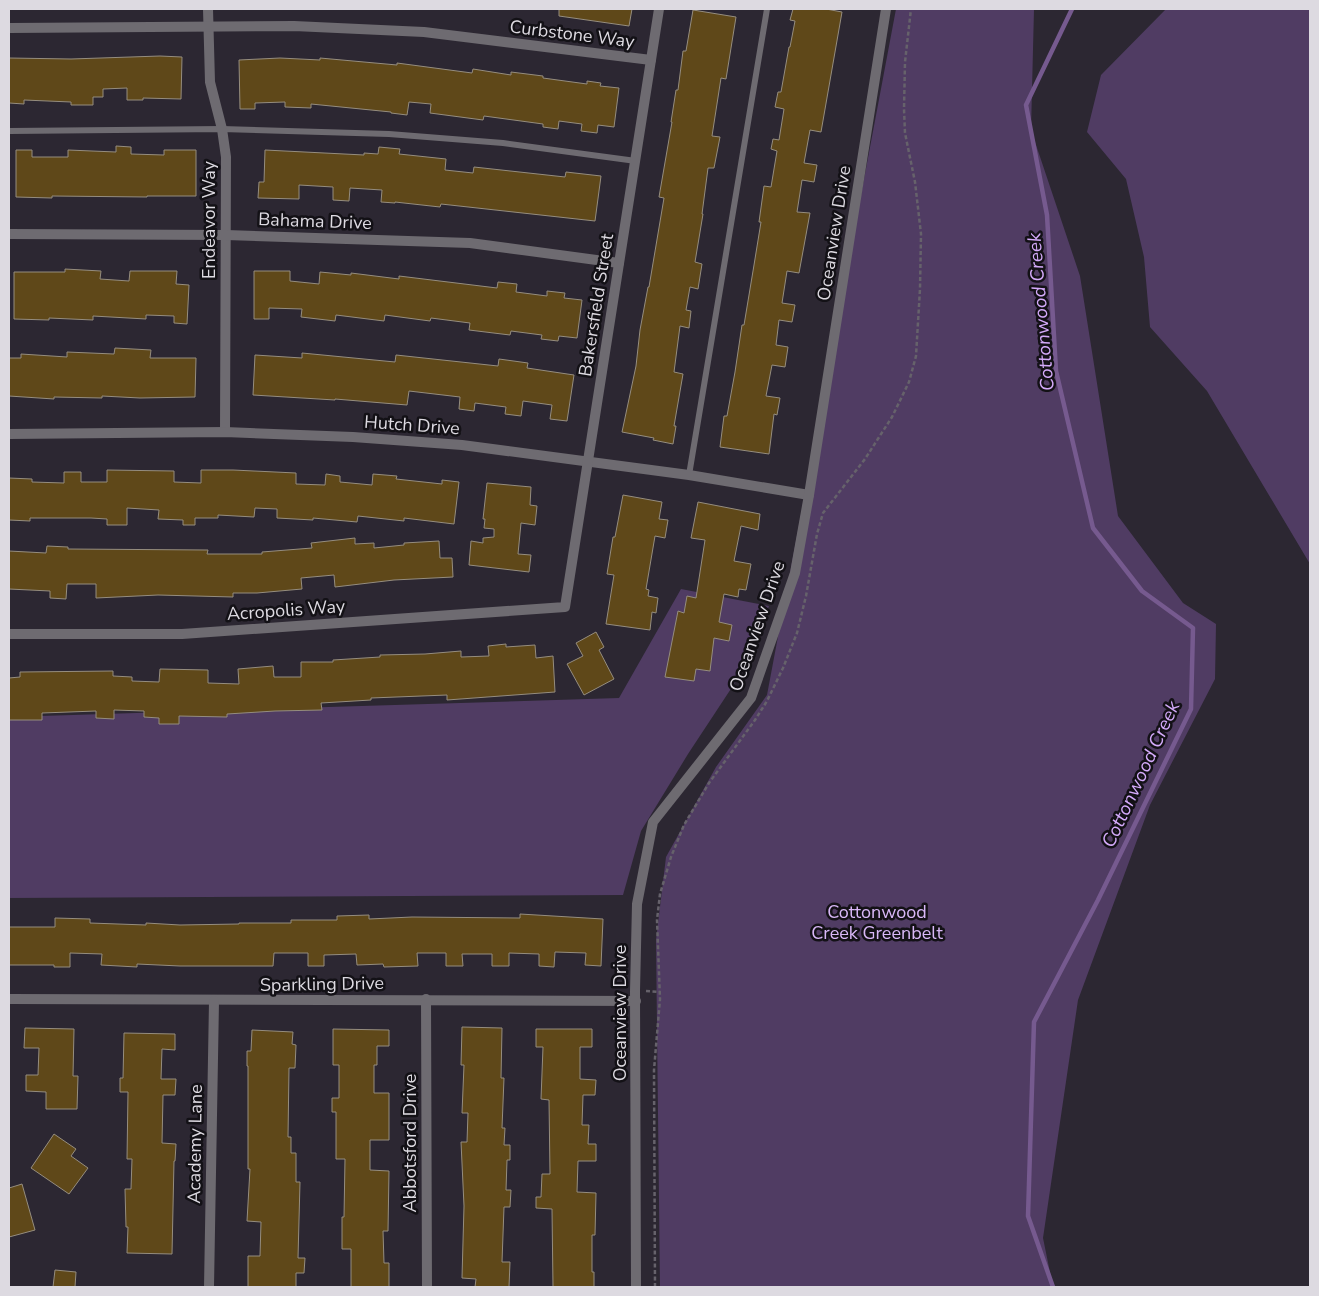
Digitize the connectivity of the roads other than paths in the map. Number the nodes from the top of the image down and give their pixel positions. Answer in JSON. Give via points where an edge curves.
{"nodes":[{"id":1,"x":208,"y":9,"type":"edge"},
{"id":2,"x":659,"y":9,"type":"edge"},
{"id":3,"x":767,"y":9,"type":"edge"},
{"id":4,"x":886,"y":9,"type":"edge"},
{"id":5,"x":208,"y":26,"type":"junction"},
{"id":6,"x":9,"y":28,"type":"edge"},
{"id":7,"x":651,"y":60,"type":"junction"},
{"id":8,"x":222,"y":129,"type":"junction"},
{"id":9,"x":9,"y":131,"type":"edge"},
{"id":10,"x":636,"y":161,"type":"junction"},
{"id":11,"x":9,"y":234,"type":"edge"},
{"id":12,"x":226,"y":235,"type":"junction"},
{"id":13,"x":619,"y":263,"type":"junction"},
{"id":14,"x":225,"y":432,"type":"junction"},
{"id":15,"x":9,"y":434,"type":"edge"},
{"id":16,"x":589,"y":461,"type":"junction"},
{"id":17,"x":689,"y":475,"type":"junction"},
{"id":18,"x":809,"y":495,"type":"junction"},
{"id":19,"x":565,"y":607,"type":"joint"},
{"id":20,"x":9,"y":634,"type":"edge"},
{"id":21,"x":9,"y":999,"type":"edge"},
{"id":22,"x":426,"y":999,"type":"junction"},
{"id":23,"x":214,"y":1001,"type":"junction"},
{"id":24,"x":636,"y":1001,"type":"junction"},
{"id":25,"x":209,"y":1287,"type":"edge"},
{"id":26,"x":427,"y":1287,"type":"edge"},
{"id":27,"x":636,"y":1287,"type":"edge"}],
"edges":[{"from":1,"to":5,"type":"street","name":"Endeavor Way"},
{"from":2,"to":7,"type":"street","name":"Bakersfield Street"},
{"from":3,"to":17,"type":"lane"},
{"from":4,"to":18,"type":"street","name":"Oceanview Drive"},
{"from":5,"to":6,"type":"street","name":"Curbstone Way"},
{"from":5,"to":7,"type":"street","name":"Curbstone Way","via":[[424,32]]},
{"from":5,"to":8,"type":"street","name":"Endeavor Way","via":[[210,82]]},
{"from":7,"to":10,"type":"street","name":"Bakersfield Street"},
{"from":8,"to":9,"type":"lane"},
{"from":8,"to":10,"type":"lane","via":[[389,134],[503,143]]},
{"from":8,"to":12,"type":"street","name":"Endeavor Way","via":[[226,157]]},
{"from":10,"to":13,"type":"street","name":"Bakersfield Street"},
{"from":11,"to":12,"type":"street","name":"Bahama Drive"},
{"from":12,"to":13,"type":"street","name":"Bahama Drive","via":[[470,243]]},
{"from":12,"to":14,"type":"street","name":"Endeavor Way"},
{"from":13,"to":16,"type":"street","name":"Bakersfield Street"},
{"from":14,"to":15,"type":"street","name":"Hutch Drive"},
{"from":14,"to":16,"type":"street","name":"Hutch Drive","via":[[462,445]]},
{"from":16,"to":17,"type":"street","name":"Hutch Drive"},
{"from":16,"to":19,"type":"street","name":"Bakersfield Street"},
{"from":17,"to":18,"type":"street","name":"Hutch Drive"},
{"from":18,"to":24,"type":"street","name":"Oceanview Drive","via":[[795,572],[752,698],[653,822],[637,904]]},
{"from":19,"to":20,"type":"street","name":"Acropolis Way","via":[[182,634]]},
{"from":21,"to":23,"type":"street","name":"Sparkling Drive"},
{"from":22,"to":23,"type":"street","name":"Sparkling Drive"},
{"from":22,"to":24,"type":"street","name":"Sparkling Drive"},
{"from":22,"to":26,"type":"street","name":"Abbotsford Drive"},
{"from":23,"to":25,"type":"street","name":"Academy Lane"},
{"from":24,"to":27,"type":"street","name":"Oceanview Drive"}]}
